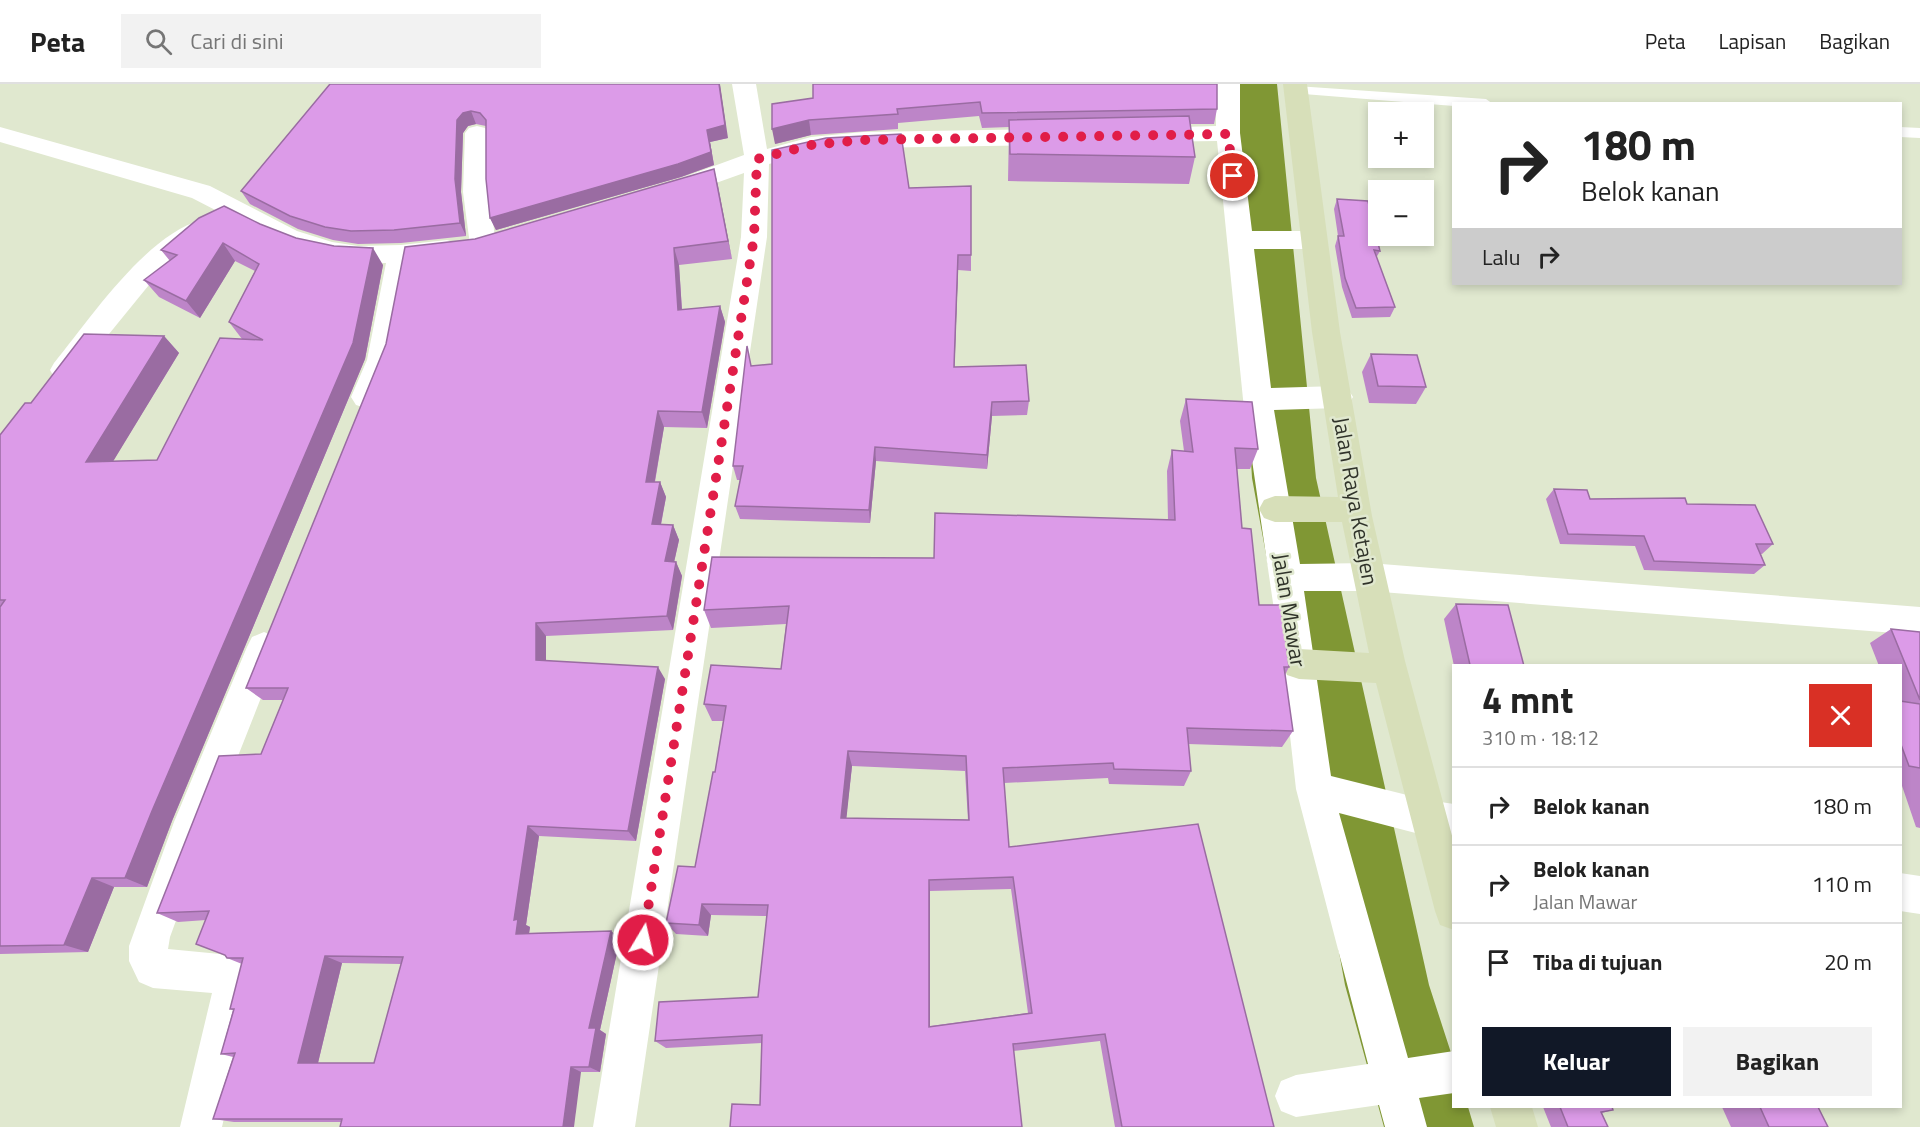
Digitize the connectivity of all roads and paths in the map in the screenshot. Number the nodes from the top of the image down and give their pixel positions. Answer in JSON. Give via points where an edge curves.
{"nodes":[{"id":1,"x":744,"y":84,"type":"edge"},
{"id":2,"x":1228,"y":84,"type":"edge"},
{"id":3,"x":1296,"y":87,"type":"edge"},
{"id":4,"x":1464,"y":102,"type":"edge"},
{"id":5,"x":1902,"y":132,"type":"edge"},
{"id":6,"x":477,"y":133,"type":"dead end"},
{"id":7,"x":0,"y":134,"type":"edge"},
{"id":8,"x":1228,"y":134,"type":"junction"},
{"id":9,"x":1920,"y":134,"type":"edge"},
{"id":10,"x":1124,"y":135,"type":"edge"},
{"id":11,"x":1076,"y":136,"type":"edge"},
{"id":12,"x":757,"y":159,"type":"junction"},
{"id":13,"x":646,"y":198,"type":"edge"},
{"id":14,"x":237,"y":211,"type":"junction"},
{"id":15,"x":1246,"y":240,"type":"junction"},
{"id":16,"x":1300,"y":241,"type":"junction"},
{"id":17,"x":401,"y":254,"type":"junction"},
{"id":18,"x":51,"y":386,"type":"edge"},
{"id":19,"x":1323,"y":398,"type":"junction"},
{"id":20,"x":1266,"y":399,"type":"junction"},
{"id":21,"x":354,"y":426,"type":"edge"},
{"id":22,"x":1279,"y":509,"type":"junction"},
{"id":23,"x":1344,"y":510,"type":"junction"},
{"id":24,"x":1293,"y":578,"type":"junction"},
{"id":25,"x":1353,"y":578,"type":"junction"},
{"id":26,"x":278,"y":614,"type":"edge"},
{"id":27,"x":1920,"y":621,"type":"edge"},
{"id":28,"x":1310,"y":665,"type":"junction"},
{"id":29,"x":1379,"y":669,"type":"junction"},
{"id":30,"x":1324,"y":791,"type":"junction"},
{"id":31,"x":1440,"y":820,"type":"edge"},
{"id":32,"x":1902,"y":892,"type":"edge"},
{"id":33,"x":1920,"y":896,"type":"edge"},
{"id":34,"x":1452,"y":898,"type":"edge"},
{"id":35,"x":1420,"y":1077,"type":"edge"},
{"id":36,"x":1296,"y":1096,"type":"dead end"},
{"id":37,"x":1510,"y":1108,"type":"edge"},
{"id":38,"x":201,"y":1127,"type":"edge"},
{"id":39,"x":614,"y":1127,"type":"edge"},
{"id":40,"x":1406,"y":1127,"type":"edge"},
{"id":41,"x":1517,"y":1127,"type":"edge"}],
"edges":[{"from":1,"to":12,"type":"street"},
{"from":2,"to":8,"type":"street","name":"Jalan Mawar"},
{"from":3,"to":4,"type":"lane"},
{"from":3,"to":16,"type":"street","name":"Jalan Raya Ketajen"},
{"from":5,"to":9,"type":"lane"},
{"from":6,"to":17,"type":"street","via":[[476,192],[493,242]]},
{"from":7,"to":14,"type":"street","via":[[201,192]]},
{"from":8,"to":10,"type":"street"},
{"from":8,"to":15,"type":"street","name":"Jalan Mawar"},
{"from":11,"to":12,"type":"street","via":[[863,140],[811,145]]},
{"from":12,"to":13,"type":"street"},
{"from":12,"to":39,"type":"street","via":[[754,237]]},
{"from":14,"to":17,"type":"street","via":[[288,237],[330,251]]},
{"from":14,"to":18,"type":"street","via":[[190,234],[163,256],[139,279]]},
{"from":15,"to":16,"type":"street"},
{"from":15,"to":20,"type":"street","name":"Jalan Mawar"},
{"from":16,"to":19,"type":"street","name":"Jalan Raya Ketajen"},
{"from":17,"to":21,"type":"street","via":[[381,360]]},
{"from":19,"to":20,"type":"street"},
{"from":19,"to":23,"type":"street","name":"Jalan Raya Ketajen"},
{"from":20,"to":22,"type":"street","name":"Jalan Mawar"},
{"from":22,"to":23,"type":"street"},
{"from":22,"to":24,"type":"street","name":"Jalan Mawar"},
{"from":23,"to":25,"type":"street","name":"Jalan Raya Ketajen"},
{"from":24,"to":25,"type":"street"},
{"from":24,"to":28,"type":"street","name":"Jalan Mawar"},
{"from":25,"to":27,"type":"street"},
{"from":25,"to":29,"type":"street","name":"Jalan Raya Ketajen"},
{"from":26,"to":38,"type":"street","via":[[193,822],[150,937],[147,955],[153,968],[220,974],[231,980],[235,988]]},
{"from":28,"to":29,"type":"street"},
{"from":28,"to":30,"type":"street","name":"Jalan Mawar"},
{"from":29,"to":31,"type":"street","name":"Jalan Raya Ketajen"},
{"from":30,"to":31,"type":"street"},
{"from":30,"to":35,"type":"street","name":"Jalan Mawar"},
{"from":31,"to":34,"type":"street","name":"Jalan Raya Ketajen"},
{"from":32,"to":33,"type":"street"},
{"from":35,"to":36,"type":"street"},
{"from":35,"to":40,"type":"street","name":"Jalan Mawar"},
{"from":37,"to":41,"type":"street"}]}
